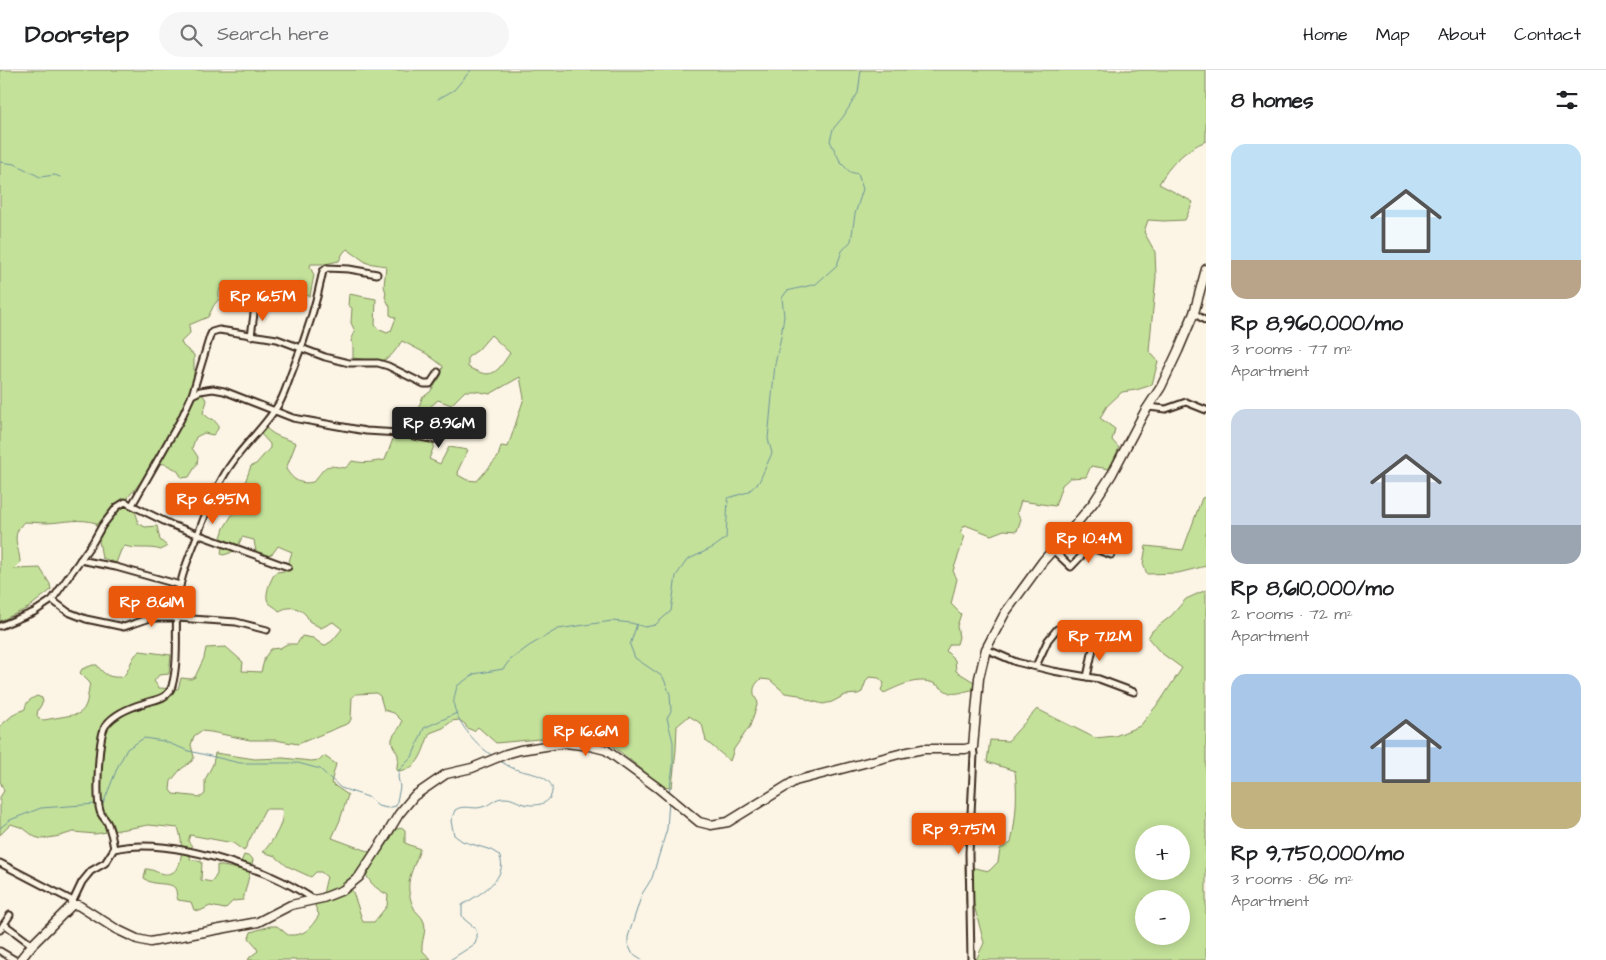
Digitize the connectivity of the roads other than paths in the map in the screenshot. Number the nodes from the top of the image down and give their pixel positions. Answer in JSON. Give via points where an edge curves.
{"nodes":[{"id":1,"x":1206,"y":269,"type":"edge"},
{"id":2,"x":377,"y":274,"type":"dead end"},
{"id":3,"x":255,"y":306,"type":"dead end"},
{"id":4,"x":1194,"y":313,"type":"junction"},
{"id":5,"x":1206,"y":321,"type":"edge"},
{"id":6,"x":251,"y":336,"type":"junction"},
{"id":7,"x":302,"y":348,"type":"junction"},
{"id":8,"x":438,"y":372,"type":"dead end"},
{"id":9,"x":192,"y":395,"type":"junction"},
{"id":10,"x":1148,"y":407,"type":"junction"},
{"id":11,"x":1206,"y":410,"type":"edge"},
{"id":12,"x":274,"y":412,"type":"junction"},
{"id":13,"x":450,"y":414,"type":"dead end"},
{"id":14,"x":132,"y":504,"type":"junction"},
{"id":15,"x":198,"y":534,"type":"junction"},
{"id":16,"x":1068,"y":534,"type":"junction"},
{"id":17,"x":1090,"y":547,"type":"junction"},
{"id":18,"x":1053,"y":550,"type":"junction"},
{"id":19,"x":1112,"y":555,"type":"dead end"},
{"id":20,"x":80,"y":560,"type":"junction"},
{"id":21,"x":288,"y":567,"type":"dead end"},
{"id":22,"x":180,"y":585,"type":"junction"},
{"id":23,"x":52,"y":600,"type":"junction"},
{"id":24,"x":177,"y":618,"type":"junction"},
{"id":25,"x":0,"y":626,"type":"edge"},
{"id":26,"x":1057,"y":629,"type":"dead end"},
{"id":27,"x":267,"y":630,"type":"dead end"},
{"id":28,"x":1094,"y":644,"type":"dead end"},
{"id":29,"x":986,"y":649,"type":"junction"},
{"id":30,"x":1036,"y":666,"type":"junction"},
{"id":31,"x":1087,"y":677,"type":"junction"},
{"id":32,"x":1134,"y":692,"type":"dead end"},
{"id":33,"x":973,"y":747,"type":"junction"},
{"id":34,"x":114,"y":849,"type":"junction"},
{"id":35,"x":0,"y":863,"type":"edge"},
{"id":36,"x":315,"y":900,"type":"junction"},
{"id":37,"x":72,"y":903,"type":"junction"},
{"id":38,"x":10,"y":915,"type":"dead end"},
{"id":39,"x":4,"y":924,"type":"junction"},
{"id":40,"x":0,"y":930,"type":"edge"},
{"id":41,"x":32,"y":945,"type":"junction"},
{"id":42,"x":0,"y":951,"type":"edge"},
{"id":43,"x":15,"y":960,"type":"edge"},
{"id":44,"x":20,"y":960,"type":"edge"},
{"id":45,"x":971,"y":960,"type":"edge"}],
"edges":[{"from":1,"to":4,"type":"main road"},
{"from":2,"to":7,"type":"street","via":[[325,269]]},
{"from":3,"to":6,"type":"street"},
{"from":4,"to":5,"type":"street"},
{"from":4,"to":10,"type":"main road","via":[[1161,387]]},
{"from":6,"to":7,"type":"street"},
{"from":6,"to":9,"type":"street","via":[[226,330],[212,332]]},
{"from":7,"to":8,"type":"street","via":[[349,363],[378,363],[427,384]]},
{"from":7,"to":12,"type":"street"},
{"from":9,"to":12,"type":"street","via":[[212,389],[224,391]]},
{"from":9,"to":14,"type":"street"},
{"from":10,"to":11,"type":"street","via":[[1166,409],[1186,402]]},
{"from":10,"to":16,"type":"main road","via":[[1112,474]]},
{"from":12,"to":13,"type":"street","via":[[366,432],[436,439],[443,436]]},
{"from":12,"to":15,"type":"street","via":[[231,464]]},
{"from":14,"to":15,"type":"street"},
{"from":14,"to":20,"type":"street","via":[[125,502],[117,507]]},
{"from":15,"to":21,"type":"street"},
{"from":15,"to":22,"type":"street"},
{"from":16,"to":17,"type":"street"},
{"from":16,"to":18,"type":"main road"},
{"from":17,"to":18,"type":"street","via":[[1071,567]]},
{"from":17,"to":19,"type":"street"},
{"from":18,"to":29,"type":"main road","via":[[1005,613]]},
{"from":20,"to":22,"type":"street"},
{"from":20,"to":23,"type":"street"},
{"from":22,"to":24,"type":"street"},
{"from":23,"to":24,"type":"street","via":[[68,612],[86,619],[124,627],[150,618]]},
{"from":23,"to":25,"type":"street","via":[[34,612]]},
{"from":24,"to":27,"type":"street","via":[[236,622]]},
{"from":24,"to":34,"type":"street","via":[[175,666],[169,693],[123,711],[105,726],[102,733],[100,811],[107,822]]},
{"from":26,"to":30,"type":"street"},
{"from":28,"to":31,"type":"street"},
{"from":29,"to":30,"type":"street","via":[[1016,662]]},
{"from":29,"to":33,"type":"main road","via":[[979,678]]},
{"from":30,"to":31,"type":"street"},
{"from":31,"to":32,"type":"street"},
{"from":33,"to":36,"type":"main road","via":[[903,752],[795,781],[728,822],[711,824],[699,822],[606,750],[558,744],[533,747],[446,774],[414,796],[354,882],[334,894]]},
{"from":33,"to":45,"type":"street","via":[[969,853]]},
{"from":34,"to":36,"type":"street","via":[[136,846],[208,855],[270,875]]},
{"from":34,"to":37,"type":"street","via":[[108,861],[91,871],[82,882]]},
{"from":35,"to":37,"type":"street"},
{"from":36,"to":37,"type":"main road","via":[[291,905],[258,922],[150,942],[137,939]]},
{"from":37,"to":41,"type":"main road"},
{"from":38,"to":39,"type":"street"},
{"from":39,"to":40,"type":"street"},
{"from":39,"to":41,"type":"street"},
{"from":41,"to":44,"type":"main road"},
{"from":42,"to":43,"type":"street"}]}
